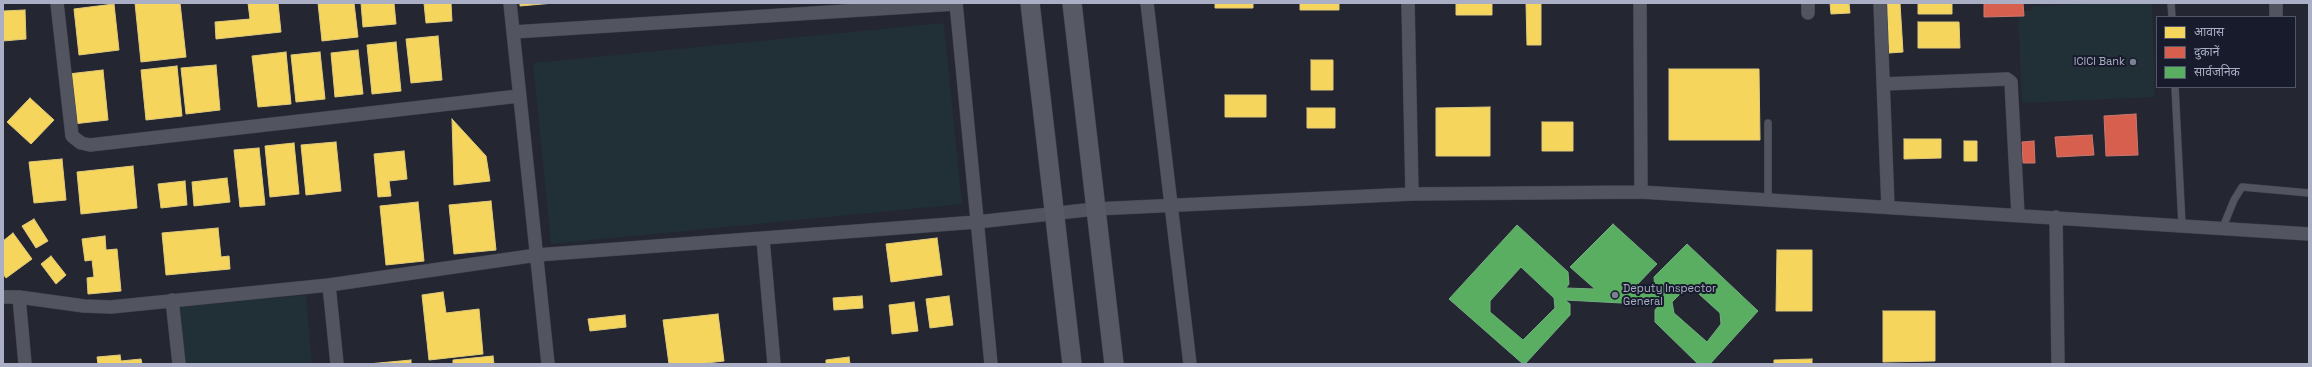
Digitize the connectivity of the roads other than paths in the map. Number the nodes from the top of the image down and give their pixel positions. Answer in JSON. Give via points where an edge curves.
{"nodes":[{"id":1,"x":56,"y":3,"type":"edge"},
{"id":2,"x":510,"y":3,"type":"edge"},
{"id":3,"x":1030,"y":3,"type":"edge"},
{"id":4,"x":1072,"y":3,"type":"edge"},
{"id":5,"x":1147,"y":3,"type":"edge"},
{"id":6,"x":1408,"y":3,"type":"edge"},
{"id":7,"x":1640,"y":3,"type":"edge"},
{"id":8,"x":1880,"y":3,"type":"edge"},
{"id":9,"x":2171,"y":3,"type":"edge"},
{"id":10,"x":2276,"y":3,"type":"edge"},
{"id":11,"x":956,"y":4,"type":"edge"},
{"id":12,"x":2172,"y":16,"type":"edge"},
{"id":13,"x":2276,"y":16,"type":"edge"},
{"id":14,"x":513,"y":32,"type":"junction"},
{"id":15,"x":1883,"y":84,"type":"junction"},
{"id":16,"x":2175,"y":88,"type":"edge"},
{"id":17,"x":519,"y":96,"type":"junction"},
{"id":18,"x":1768,"y":124,"type":"dead end"},
{"id":19,"x":1641,"y":192,"type":"junction"},
{"id":20,"x":2309,"y":193,"type":"edge"},
{"id":21,"x":1412,"y":194,"type":"junction"},
{"id":22,"x":1768,"y":200,"type":"junction"},
{"id":23,"x":1172,"y":205,"type":"junction"},
{"id":24,"x":1888,"y":207,"type":"junction"},
{"id":25,"x":1095,"y":209,"type":"junction"},
{"id":26,"x":1054,"y":215,"type":"junction"},
{"id":27,"x":2018,"y":215,"type":"junction"},
{"id":28,"x":2056,"y":217,"type":"junction"},
{"id":29,"x":977,"y":222,"type":"junction"},
{"id":30,"x":2182,"y":225,"type":"junction"},
{"id":31,"x":2223,"y":227,"type":"junction"},
{"id":32,"x":2309,"y":234,"type":"edge"},
{"id":33,"x":762,"y":239,"type":"junction"},
{"id":34,"x":537,"y":255,"type":"junction"},
{"id":35,"x":329,"y":285,"type":"junction"},
{"id":36,"x":3,"y":297,"type":"edge"},
{"id":37,"x":19,"y":297,"type":"junction"},
{"id":38,"x":172,"y":300,"type":"junction"},
{"id":39,"x":25,"y":364,"type":"edge"},
{"id":40,"x":179,"y":364,"type":"edge"},
{"id":41,"x":337,"y":364,"type":"edge"},
{"id":42,"x":548,"y":364,"type":"edge"},
{"id":43,"x":774,"y":364,"type":"edge"},
{"id":44,"x":991,"y":364,"type":"edge"},
{"id":45,"x":1072,"y":364,"type":"edge"},
{"id":46,"x":1114,"y":364,"type":"edge"},
{"id":47,"x":1190,"y":364,"type":"edge"},
{"id":48,"x":2058,"y":364,"type":"edge"}],
"edges":[{"from":1,"to":17,"type":"street","via":[[72,136],[81,143],[90,145]]},
{"from":2,"to":14,"type":"street"},
{"from":3,"to":26,"type":"main road"},
{"from":4,"to":25,"type":"main road"},
{"from":5,"to":23,"type":"street"},
{"from":6,"to":21,"type":"street"},
{"from":7,"to":19,"type":"street"},
{"from":8,"to":15,"type":"street"},
{"from":9,"to":12,"type":"lane"},
{"from":10,"to":13,"type":"street"},
{"from":11,"to":14,"type":"street"},
{"from":11,"to":29,"type":"street"},
{"from":14,"to":17,"type":"street"},
{"from":15,"to":24,"type":"street"},
{"from":15,"to":27,"type":"street","via":[[2007,79],[2011,82]]},
{"from":16,"to":30,"type":"lane"},
{"from":17,"to":34,"type":"street"},
{"from":18,"to":22,"type":"lane"},
{"from":19,"to":21,"type":"street"},
{"from":19,"to":22,"type":"street"},
{"from":20,"to":31,"type":"lane","via":[[2242,187]]},
{"from":21,"to":23,"type":"street"},
{"from":22,"to":24,"type":"street"},
{"from":23,"to":25,"type":"street"},
{"from":23,"to":47,"type":"street"},
{"from":24,"to":27,"type":"street"},
{"from":25,"to":26,"type":"street"},
{"from":25,"to":46,"type":"main road"},
{"from":26,"to":29,"type":"street"},
{"from":26,"to":45,"type":"main road"},
{"from":27,"to":28,"type":"street"},
{"from":28,"to":30,"type":"street"},
{"from":28,"to":48,"type":"street"},
{"from":29,"to":33,"type":"street"},
{"from":29,"to":44,"type":"street"},
{"from":30,"to":31,"type":"street"},
{"from":31,"to":32,"type":"street"},
{"from":33,"to":34,"type":"street"},
{"from":33,"to":43,"type":"street"},
{"from":34,"to":35,"type":"street"},
{"from":34,"to":42,"type":"street"},
{"from":35,"to":38,"type":"street"},
{"from":35,"to":41,"type":"street"},
{"from":36,"to":37,"type":"street"},
{"from":37,"to":38,"type":"street","via":[[111,307]]},
{"from":37,"to":39,"type":"street"},
{"from":38,"to":40,"type":"street"}]}
